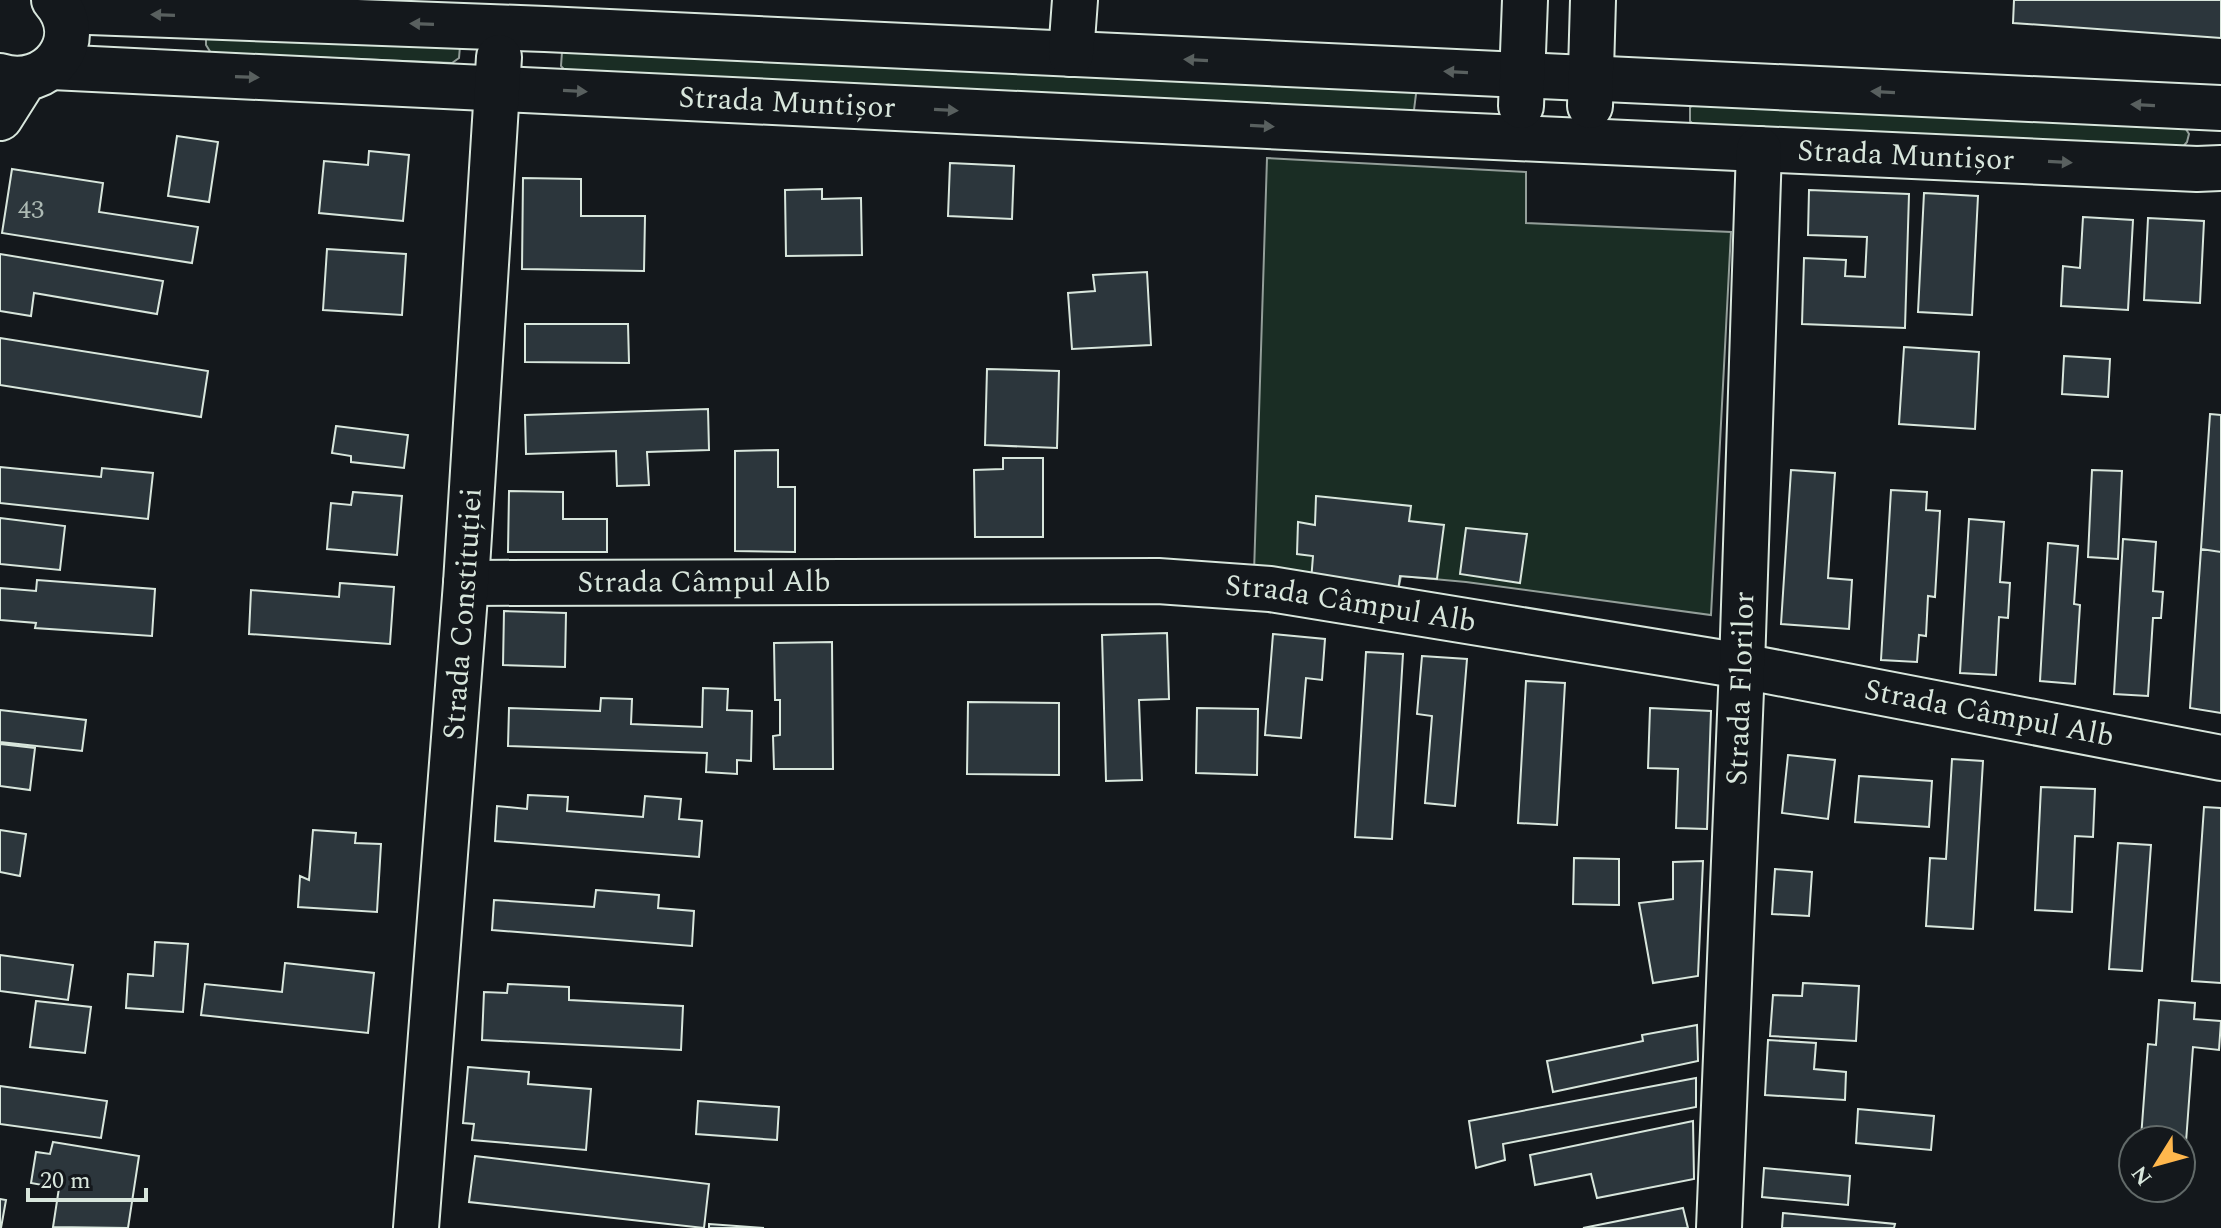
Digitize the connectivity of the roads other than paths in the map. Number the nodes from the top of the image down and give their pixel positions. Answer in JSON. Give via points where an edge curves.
{"nodes":[{"id":1,"x":1075,"y":0,"type":"edge"},
{"id":2,"x":1525,"y":0,"type":"edge"},
{"id":3,"x":1593,"y":0,"type":"edge"},
{"id":4,"x":60,"y":4,"type":"edge"},
{"id":5,"x":501,"y":13,"type":"edge"},
{"id":6,"x":1071,"y":54,"type":"junction"},
{"id":7,"x":25,"y":74,"type":"edge"},
{"id":8,"x":1522,"y":75,"type":"junction"},
{"id":9,"x":1591,"y":79,"type":"junction"},
{"id":10,"x":497,"y":88,"type":"junction"},
{"id":11,"x":2221,"y":108,"type":"edge"},
{"id":12,"x":0,"y":118,"type":"edge"},
{"id":13,"x":1520,"y":138,"type":"junction"},
{"id":14,"x":1589,"y":141,"type":"junction"},
{"id":15,"x":1759,"y":149,"type":"junction"},
{"id":16,"x":2221,"y":168,"type":"edge"},
{"id":17,"x":466,"y":583,"type":"junction"},
{"id":18,"x":1742,"y":666,"type":"junction"},
{"id":19,"x":2221,"y":758,"type":"edge"},
{"id":20,"x":416,"y":1228,"type":"edge"},
{"id":21,"x":1719,"y":1228,"type":"edge"}],
"edges":[{"from":1,"to":6,"type":"main road"},
{"from":2,"to":8,"type":"main road"},
{"from":3,"to":9,"type":"main road"},
{"from":5,"to":4,"type":"main road","name":"Strada Muntișor","one_way":true},
{"from":4,"to":7,"type":"main road","via":[[67,26],[61,55]]},
{"from":5,"to":6,"type":"main road","name":"Strada Muntișor"},
{"from":5,"to":10,"type":"main road","name":"Strada Constituției"},
{"from":8,"to":6,"type":"main road","name":"Strada Muntișor","one_way":true},
{"from":7,"to":10,"type":"main road","name":"Strada Muntișor","one_way":true},
{"from":7,"to":12,"type":"main road"},
{"from":8,"to":9,"type":"main road","name":"Strada Muntișor"},
{"from":8,"to":13,"type":"main road"},
{"from":11,"to":9,"type":"main road","name":"Strada Muntișor","one_way":true},
{"from":9,"to":14,"type":"main road"},
{"from":10,"to":13,"type":"main road","name":"Strada Muntișor","one_way":true},
{"from":10,"to":17,"type":"main road","name":"Strada Constituției"},
{"from":13,"to":14,"type":"main road","name":"Strada Muntișor"},
{"from":14,"to":15,"type":"main road","name":"Strada Muntișor"},
{"from":15,"to":16,"type":"main road","name":"Strada Muntișor","one_way":true},
{"from":15,"to":18,"type":"main road","name":"Strada Florilor"},
{"from":17,"to":18,"type":"main road","name":"Strada Câmpul Alb","via":[[1158,581],[1270,589]]},
{"from":17,"to":20,"type":"main road","name":"Strada Constituției"},
{"from":18,"to":19,"type":"main road","name":"Strada Câmpul Alb"},
{"from":18,"to":21,"type":"main road","name":"Strada Florilor"}]}
